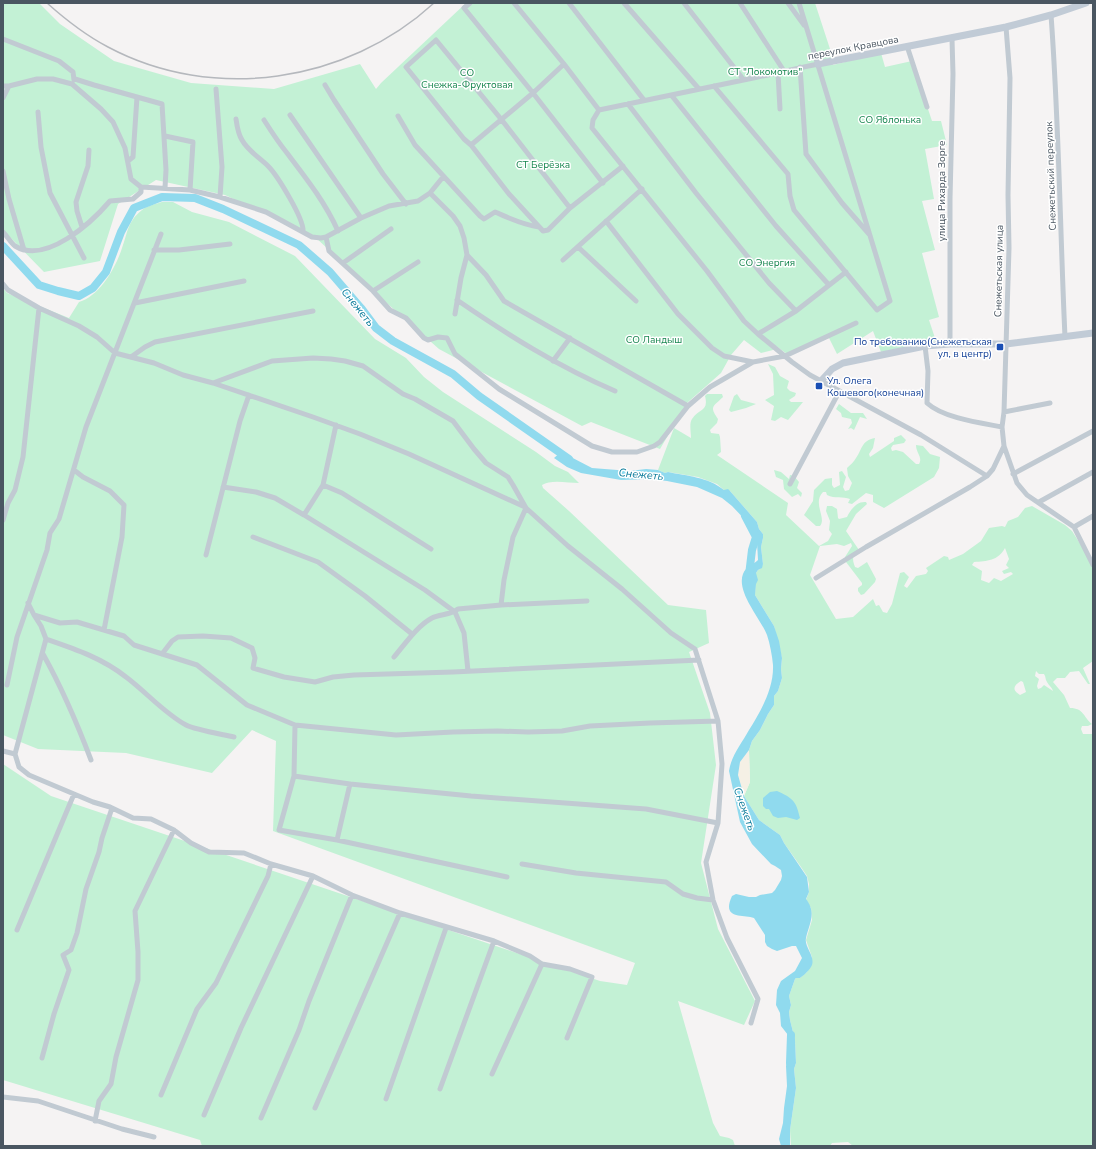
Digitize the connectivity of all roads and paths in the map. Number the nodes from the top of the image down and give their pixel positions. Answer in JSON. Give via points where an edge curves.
{"nodes":[{"id":1,"x":470,"y":3,"type":"edge"},
{"id":2,"x":514,"y":3,"type":"edge"},
{"id":3,"x":569,"y":3,"type":"edge"},
{"id":4,"x":624,"y":3,"type":"edge"},
{"id":5,"x":684,"y":3,"type":"edge"},
{"id":6,"x":740,"y":3,"type":"edge"},
{"id":7,"x":788,"y":3,"type":"edge"},
{"id":8,"x":799,"y":3,"type":"edge"},
{"id":9,"x":1086,"y":3,"type":"edge"},
{"id":10,"x":1051,"y":15,"type":"junction"},
{"id":11,"x":1006,"y":27,"type":"junction"},
{"id":12,"x":807,"y":29,"type":"junction"},
{"id":13,"x":3,"y":39,"type":"edge"},
{"id":14,"x":952,"y":39,"type":"junction"},
{"id":15,"x":907,"y":46,"type":"junction"},
{"id":16,"x":564,"y":64,"type":"junction"},
{"id":17,"x":818,"y":64,"type":"junction"},
{"id":18,"x":800,"y":67,"type":"junction"},
{"id":19,"x":784,"y":71,"type":"junction"},
{"id":20,"x":778,"y":73,"type":"junction"},
{"id":21,"x":75,"y":79,"type":"junction"},
{"id":22,"x":743,"y":79,"type":"junction"},
{"id":23,"x":72,"y":84,"type":"junction"},
{"id":24,"x":325,"y":85,"type":"dead end"},
{"id":25,"x":6,"y":86,"type":"edge"},
{"id":26,"x":714,"y":86,"type":"junction"},
{"id":27,"x":216,"y":89,"type":"dead end"},
{"id":28,"x":699,"y":89,"type":"junction"},
{"id":29,"x":533,"y":93,"type":"junction"},
{"id":30,"x":672,"y":96,"type":"junction"},
{"id":31,"x":136,"y":97,"type":"junction"},
{"id":32,"x":3,"y":98,"type":"edge"},
{"id":33,"x":644,"y":100,"type":"junction"},
{"id":34,"x":628,"y":104,"type":"junction"},
{"id":35,"x":927,"y":107,"type":"dead end"},
{"id":36,"x":780,"y":109,"type":"dead end"},
{"id":37,"x":599,"y":110,"type":"junction"},
{"id":38,"x":38,"y":112,"type":"dead end"},
{"id":39,"x":290,"y":115,"type":"dead end"},
{"id":40,"x":398,"y":116,"type":"dead end"},
{"id":41,"x":236,"y":119,"type":"dead end"},
{"id":42,"x":501,"y":119,"type":"junction"},
{"id":43,"x":264,"y":120,"type":"dead end"},
{"id":44,"x":164,"y":136,"type":"junction"},
{"id":45,"x":470,"y":145,"type":"junction"},
{"id":46,"x":89,"y":150,"type":"dead end"},
{"id":47,"x":128,"y":161,"type":"junction"},
{"id":48,"x":623,"y":166,"type":"junction"},
{"id":49,"x":3,"y":171,"type":"edge"},
{"id":50,"x":443,"y":177,"type":"junction"},
{"id":51,"x":603,"y":183,"type":"junction"},
{"id":52,"x":141,"y":187,"type":"junction"},
{"id":53,"x":165,"y":188,"type":"junction"},
{"id":54,"x":642,"y":189,"type":"junction"},
{"id":55,"x":190,"y":190,"type":"junction"},
{"id":56,"x":430,"y":193,"type":"junction"},
{"id":57,"x":220,"y":196,"type":"junction"},
{"id":58,"x":406,"y":204,"type":"junction"},
{"id":59,"x":570,"y":208,"type":"junction"},
{"id":60,"x":361,"y":218,"type":"junction"},
{"id":61,"x":606,"y":221,"type":"junction"},
{"id":62,"x":82,"y":227,"type":"junction"},
{"id":63,"x":539,"y":227,"type":"junction"},
{"id":64,"x":391,"y":229,"type":"dead end"},
{"id":65,"x":338,"y":231,"type":"junction"},
{"id":66,"x":3,"y":232,"type":"edge"},
{"id":67,"x":303,"y":232,"type":"junction"},
{"id":68,"x":161,"y":234,"type":"dead end"},
{"id":69,"x":869,"y":235,"type":"junction"},
{"id":70,"x":72,"y":236,"type":"junction"},
{"id":71,"x":326,"y":237,"type":"junction"},
{"id":72,"x":230,"y":244,"type":"dead end"},
{"id":73,"x":578,"y":247,"type":"junction"},
{"id":74,"x":24,"y":250,"type":"junction"},
{"id":75,"x":154,"y":250,"type":"junction"},
{"id":76,"x":467,"y":256,"type":"junction"},
{"id":77,"x":84,"y":258,"type":"dead end"},
{"id":78,"x":563,"y":260,"type":"dead end"},
{"id":79,"x":418,"y":262,"type":"dead end"},
{"id":80,"x":343,"y":263,"type":"junction"},
{"id":81,"x":846,"y":272,"type":"junction"},
{"id":82,"x":244,"y":281,"type":"dead end"},
{"id":83,"x":3,"y":284,"type":"edge"},
{"id":84,"x":829,"y":285,"type":"junction"},
{"id":85,"x":373,"y":291,"type":"junction"},
{"id":86,"x":457,"y":300,"type":"junction"},
{"id":87,"x":636,"y":301,"type":"dead end"},
{"id":88,"x":135,"y":303,"type":"junction"},
{"id":89,"x":39,"y":308,"type":"junction"},
{"id":90,"x":313,"y":311,"type":"dead end"},
{"id":91,"x":796,"y":311,"type":"junction"},
{"id":92,"x":455,"y":314,"type":"dead end"},
{"id":93,"x":856,"y":323,"type":"dead end"},
{"id":94,"x":758,"y":334,"type":"junction"},
{"id":95,"x":1093,"y":334,"type":"edge"},
{"id":96,"x":1065,"y":337,"type":"junction"},
{"id":97,"x":570,"y":338,"type":"junction"},
{"id":98,"x":950,"y":344,"type":"junction"},
{"id":99,"x":1006,"y":344,"type":"junction"},
{"id":100,"x":925,"y":346,"type":"junction"},
{"id":101,"x":115,"y":353,"type":"junction"},
{"id":102,"x":785,"y":356,"type":"junction"},
{"id":103,"x":131,"y":357,"type":"junction"},
{"id":104,"x":553,"y":361,"type":"junction"},
{"id":105,"x":753,"y":362,"type":"junction"},
{"id":106,"x":821,"y":381,"type":"junction"},
{"id":107,"x":213,"y":383,"type":"junction"},
{"id":108,"x":615,"y":391,"type":"dead end"},
{"id":109,"x":839,"y":392,"type":"junction"},
{"id":110,"x":249,"y":395,"type":"junction"},
{"id":111,"x":1050,"y":403,"type":"dead end"},
{"id":112,"x":688,"y":406,"type":"junction"},
{"id":113,"x":1004,"y":412,"type":"junction"},
{"id":114,"x":336,"y":425,"type":"junction"},
{"id":115,"x":1002,"y":427,"type":"junction"},
{"id":116,"x":1093,"y":431,"type":"edge"},
{"id":117,"x":1004,"y":446,"type":"junction"},
{"id":118,"x":74,"y":470,"type":"junction"},
{"id":119,"x":1093,"y":472,"type":"edge"},
{"id":120,"x":1013,"y":474,"type":"junction"},
{"id":121,"x":987,"y":476,"type":"junction"},
{"id":122,"x":790,"y":484,"type":"dead end"},
{"id":123,"x":323,"y":485,"type":"junction"},
{"id":124,"x":223,"y":487,"type":"junction"},
{"id":125,"x":1038,"y":502,"type":"junction"},
{"id":126,"x":526,"y":508,"type":"junction"},
{"id":127,"x":304,"y":515,"type":"junction"},
{"id":128,"x":1093,"y":516,"type":"edge"},
{"id":129,"x":3,"y":520,"type":"edge"},
{"id":130,"x":1074,"y":527,"type":"junction"},
{"id":131,"x":253,"y":537,"type":"dead end"},
{"id":132,"x":431,"y":549,"type":"dead end"},
{"id":133,"x":206,"y":555,"type":"dead end"},
{"id":134,"x":1093,"y":565,"type":"edge"},
{"id":135,"x":816,"y":578,"type":"dead end"},
{"id":136,"x":587,"y":602,"type":"dead end"},
{"id":137,"x":28,"y":603,"type":"junction"},
{"id":138,"x":501,"y":604,"type":"junction"},
{"id":139,"x":455,"y":612,"type":"junction"},
{"id":140,"x":34,"y":615,"type":"junction"},
{"id":141,"x":104,"y":630,"type":"junction"},
{"id":142,"x":412,"y":634,"type":"junction"},
{"id":143,"x":46,"y":639,"type":"junction"},
{"id":144,"x":43,"y":654,"type":"junction"},
{"id":145,"x":162,"y":654,"type":"junction"},
{"id":146,"x":394,"y":657,"type":"dead end"},
{"id":147,"x":699,"y":660,"type":"junction"},
{"id":148,"x":468,"y":671,"type":"junction"},
{"id":149,"x":7,"y":685,"type":"dead end"},
{"id":150,"x":718,"y":721,"type":"junction"},
{"id":151,"x":295,"y":725,"type":"junction"},
{"id":152,"x":234,"y":737,"type":"dead end"},
{"id":153,"x":3,"y":751,"type":"edge"},
{"id":154,"x":15,"y":754,"type":"junction"},
{"id":155,"x":91,"y":760,"type":"dead end"},
{"id":156,"x":294,"y":776,"type":"junction"},
{"id":157,"x":350,"y":784,"type":"junction"},
{"id":158,"x":74,"y":794,"type":"junction"},
{"id":159,"x":112,"y":808,"type":"junction"},
{"id":160,"x":718,"y":823,"type":"junction"},
{"id":161,"x":174,"y":830,"type":"junction"},
{"id":162,"x":337,"y":840,"type":"junction"},
{"id":163,"x":271,"y":864,"type":"junction"},
{"id":164,"x":522,"y":864,"type":"dead end"},
{"id":165,"x":313,"y":876,"type":"junction"},
{"id":166,"x":507,"y":877,"type":"dead end"},
{"id":167,"x":352,"y":895,"type":"junction"},
{"id":168,"x":713,"y":900,"type":"junction"},
{"id":169,"x":400,"y":913,"type":"junction"},
{"id":170,"x":446,"y":928,"type":"junction"},
{"id":171,"x":17,"y":930,"type":"dead end"},
{"id":172,"x":494,"y":941,"type":"junction"},
{"id":173,"x":542,"y":964,"type":"junction"},
{"id":174,"x":751,"y":1024,"type":"dead end"},
{"id":175,"x":567,"y":1038,"type":"dead end"},
{"id":176,"x":42,"y":1058,"type":"dead end"},
{"id":177,"x":492,"y":1074,"type":"dead end"},
{"id":178,"x":440,"y":1089,"type":"dead end"},
{"id":179,"x":161,"y":1095,"type":"dead end"},
{"id":180,"x":3,"y":1098,"type":"edge"},
{"id":181,"x":386,"y":1099,"type":"dead end"},
{"id":182,"x":314,"y":1108,"type":"dead end"},
{"id":183,"x":204,"y":1115,"type":"dead end"},
{"id":184,"x":262,"y":1118,"type":"dead end"},
{"id":185,"x":95,"y":1121,"type":"junction"},
{"id":186,"x":154,"y":1137,"type":"dead end"}],
"edges":[{"from":1,"to":29,"type":"street","via":[[464,8]]},
{"from":2,"to":16,"type":"street"},
{"from":3,"to":33,"type":"street"},
{"from":4,"to":28,"type":"street"},
{"from":5,"to":22,"type":"street"},
{"from":6,"to":19,"type":"street"},
{"from":7,"to":12,"type":"street"},
{"from":8,"to":12,"type":"street"},
{"from":9,"to":10,"type":"street","name":"переулок Кравцова"},
{"from":10,"to":11,"type":"street","name":"переулок Кравцова"},
{"from":10,"to":96,"type":"street","name":"Снежетьский переулок","via":[[1056,77]]},
{"from":11,"to":14,"type":"street","name":"переулок Кравцова"},
{"from":11,"to":99,"type":"street","name":"Снежетьская улица","via":[[1010,78]]},
{"from":12,"to":17,"type":"street"},
{"from":13,"to":21,"type":"street","via":[[59,61],[73,72]]},
{"from":14,"to":15,"type":"street","name":"переулок Кравцова"},
{"from":14,"to":98,"type":"street","name":"улица Рихарда Зорге"},
{"from":15,"to":17,"type":"street","name":"переулок Кравцова"},
{"from":15,"to":35,"type":"street"},
{"from":16,"to":29,"type":"street"},
{"from":16,"to":37,"type":"street"},
{"from":17,"to":18,"type":"street","name":"переулок Кравцова"},
{"from":17,"to":69,"type":"street"},
{"from":18,"to":19,"type":"street","name":"переулок Кравцова"},
{"from":18,"to":69,"type":"street","via":[[806,154]]},
{"from":19,"to":20,"type":"street","name":"переулок Кравцова"},
{"from":20,"to":22,"type":"street","name":"переулок Кравцова"},
{"from":20,"to":36,"type":"street"},
{"from":21,"to":23,"type":"street"},
{"from":21,"to":31,"type":"street"},
{"from":22,"to":26,"type":"street","name":"переулок Кравцова"},
{"from":23,"to":25,"type":"street","via":[[53,79],[37,79]]},
{"from":23,"to":47,"type":"street","via":[[113,122]]},
{"from":24,"to":58,"type":"street","via":[[383,174]]},
{"from":25,"to":32,"type":"street"},
{"from":26,"to":28,"type":"street","name":"переулок Кравцова"},
{"from":26,"to":81,"type":"street","via":[[788,174],[794,210]]},
{"from":27,"to":57,"type":"street","via":[[222,168]]},
{"from":28,"to":30,"type":"street","name":"переулок Кравцова"},
{"from":29,"to":42,"type":"street"},
{"from":29,"to":51,"type":"street"},
{"from":30,"to":33,"type":"street","name":"переулок Кравцова"},
{"from":30,"to":84,"type":"street","via":[[776,226]]},
{"from":31,"to":44,"type":"street","via":[[162,104]]},
{"from":31,"to":47,"type":"street","via":[[133,157]]},
{"from":33,"to":34,"type":"street","name":"переулок Кравцова"},
{"from":34,"to":37,"type":"street","name":"переулок Кравцова"},
{"from":34,"to":91,"type":"street","via":[[769,283]]},
{"from":37,"to":48,"type":"street","via":[[592,120],[592,128]]},
{"from":38,"to":70,"type":"street","via":[[41,147],[50,193]]},
{"from":39,"to":60,"type":"street"},
{"from":40,"to":50,"type":"street","via":[[415,145]]},
{"from":41,"to":67,"type":"street","via":[[242,141],[272,170],[285,189],[300,218]]},
{"from":42,"to":45,"type":"street"},
{"from":42,"to":45,"type":"street","via":[[436,40],[406,67]]},
{"from":42,"to":59,"type":"street"},
{"from":43,"to":65,"type":"street","via":[[322,201]]},
{"from":44,"to":53,"type":"street"},
{"from":44,"to":55,"type":"street","via":[[193,142]]},
{"from":45,"to":63,"type":"street"},
{"from":46,"to":62,"type":"street","via":[[88,166],[76,202]]},
{"from":47,"to":52,"type":"street","via":[[131,179]]},
{"from":48,"to":51,"type":"street"},
{"from":48,"to":54,"type":"street"},
{"from":49,"to":74,"type":"street"},
{"from":50,"to":56,"type":"street"},
{"from":50,"to":63,"type":"street","via":[[484,219],[495,212],[529,226]]},
{"from":51,"to":59,"type":"street"},
{"from":52,"to":53,"type":"street"},
{"from":52,"to":62,"type":"street","via":[[141,192],[133,199],[110,201]]},
{"from":53,"to":55,"type":"street"},
{"from":54,"to":61,"type":"street"},
{"from":54,"to":94,"type":"street","via":[[744,321]]},
{"from":55,"to":57,"type":"street"},
{"from":56,"to":58,"type":"street","via":[[418,201]]},
{"from":56,"to":76,"type":"street","via":[[460,226]]},
{"from":57,"to":67,"type":"street","via":[[266,212]]},
{"from":58,"to":60,"type":"street","via":[[389,206]]},
{"from":59,"to":63,"type":"street","via":[[548,230],[543,231]]},
{"from":60,"to":65,"type":"street"},
{"from":61,"to":73,"type":"street"},
{"from":61,"to":105,"type":"street","via":[[678,314],[712,348],[724,356]]},
{"from":62,"to":70,"type":"street"},
{"from":64,"to":80,"type":"street"},
{"from":65,"to":71,"type":"street"},
{"from":66,"to":74,"type":"street","via":[[14,245]]},
{"from":67,"to":71,"type":"street","via":[[312,237]]},
{"from":68,"to":75,"type":"street"},
{"from":69,"to":81,"type":"street","via":[[890,301],[877,310]]},
{"from":70,"to":74,"type":"street","via":[[49,248]]},
{"from":70,"to":77,"type":"street"},
{"from":71,"to":80,"type":"street","via":[[330,251]]},
{"from":72,"to":75,"type":"street"},
{"from":73,"to":78,"type":"street"},
{"from":73,"to":87,"type":"street"},
{"from":75,"to":88,"type":"street"},
{"from":76,"to":86,"type":"street"},
{"from":76,"to":97,"type":"street","via":[[486,275],[504,301]]},
{"from":79,"to":85,"type":"street"},
{"from":80,"to":85,"type":"street"},
{"from":81,"to":84,"type":"street"},
{"from":82,"to":88,"type":"street"},
{"from":83,"to":89,"type":"street","via":[[8,290]]},
{"from":84,"to":91,"type":"street"},
{"from":85,"to":112,"type":"street","via":[[390,310],[406,318],[424,338],[447,338],[455,354],[499,390],[592,446],[612,452],[637,452],[654,446]]},
{"from":86,"to":92,"type":"street"},
{"from":86,"to":104,"type":"street"},
{"from":88,"to":101,"type":"street"},
{"from":89,"to":101,"type":"street","via":[[79,326]]},
{"from":89,"to":129,"type":"street","via":[[23,457],[15,490]]},
{"from":90,"to":103,"type":"street","via":[[155,342]]},
{"from":91,"to":94,"type":"street"},
{"from":93,"to":102,"type":"street"},
{"from":94,"to":102,"type":"street"},
{"from":95,"to":96,"type":"street"},
{"from":96,"to":99,"type":"street"},
{"from":97,"to":104,"type":"street"},
{"from":97,"to":112,"type":"street"},
{"from":98,"to":99,"type":"street"},
{"from":98,"to":100,"type":"street"},
{"from":99,"to":113,"type":"street","name":"Снежетьская улица"},
{"from":100,"to":106,"type":"street","via":[[843,363],[832,369]]},
{"from":100,"to":115,"type":"street","via":[[928,371],[927,403],[932,408],[961,418]]},
{"from":101,"to":103,"type":"street"},
{"from":101,"to":118,"type":"street","via":[[86,427]]},
{"from":102,"to":105,"type":"street"},
{"from":102,"to":106,"type":"street"},
{"from":103,"to":107,"type":"street"},
{"from":104,"to":108,"type":"street"},
{"from":105,"to":112,"type":"street","via":[[710,387]]},
{"from":106,"to":109,"type":"street"},
{"from":107,"to":110,"type":"street"},
{"from":107,"to":126,"type":"street","via":[[272,361],[331,359],[362,366],[403,394],[453,421],[486,462],[508,477]]},
{"from":109,"to":121,"type":"street","via":[[920,435]]},
{"from":109,"to":122,"type":"street"},
{"from":110,"to":114,"type":"street"},
{"from":110,"to":124,"type":"street"},
{"from":111,"to":113,"type":"street"},
{"from":113,"to":115,"type":"street","name":"Снежетьская улица"},
{"from":114,"to":123,"type":"street"},
{"from":114,"to":126,"type":"street","via":[[409,454]]},
{"from":115,"to":117,"type":"street","name":"Снежетьская улица"},
{"from":116,"to":120,"type":"street"},
{"from":117,"to":120,"type":"street","name":"Снежетьская улица"},
{"from":117,"to":121,"type":"street","via":[[993,470]]},
{"from":118,"to":137,"type":"street","via":[[59,519],[50,533],[47,550]]},
{"from":118,"to":141,"type":"street","via":[[110,492],[124,505],[122,537]]},
{"from":119,"to":125,"type":"street"},
{"from":120,"to":125,"type":"street","name":"Снежетьская улица","via":[[1017,484]]},
{"from":121,"to":135,"type":"street"},
{"from":123,"to":127,"type":"street"},
{"from":123,"to":132,"type":"street","via":[[342,493]]},
{"from":124,"to":127,"type":"street","via":[[275,498]]},
{"from":124,"to":133,"type":"street"},
{"from":125,"to":130,"type":"street","name":"Снежетьская улица"},
{"from":126,"to":138,"type":"street","via":[[513,538]]},
{"from":126,"to":147,"type":"street","via":[[671,633],[695,649]]},
{"from":127,"to":139,"type":"street","via":[[425,590]]},
{"from":128,"to":130,"type":"street"},
{"from":130,"to":134,"type":"street","name":"Снежетьская улица"},
{"from":131,"to":142,"type":"street","via":[[318,562]]},
{"from":136,"to":138,"type":"street"},
{"from":137,"to":140,"type":"street"},
{"from":137,"to":149,"type":"street","via":[[17,637]]},
{"from":138,"to":139,"type":"street","via":[[458,609]]},
{"from":139,"to":142,"type":"street","via":[[432,618]]},
{"from":139,"to":148,"type":"street","via":[[464,633]]},
{"from":140,"to":141,"type":"street","via":[[60,623],[77,622]]},
{"from":140,"to":143,"type":"street"},
{"from":141,"to":145,"type":"street","via":[[124,636],[134,645]]},
{"from":142,"to":146,"type":"street"},
{"from":143,"to":144,"type":"street"},
{"from":143,"to":152,"type":"street","via":[[89,654],[109,665],[187,726]]},
{"from":144,"to":154,"type":"street"},
{"from":144,"to":155,"type":"street","via":[[76,720]]},
{"from":145,"to":148,"type":"street","via":[[178,637],[203,636],[231,638],[252,648],[255,658],[253,668],[315,682],[354,675]]},
{"from":145,"to":151,"type":"street","via":[[197,665],[247,705]]},
{"from":147,"to":148,"type":"street"},
{"from":147,"to":150,"type":"street"},
{"from":150,"to":151,"type":"street","via":[[598,726],[562,731],[396,735]]},
{"from":150,"to":160,"type":"street","via":[[722,764]]},
{"from":151,"to":156,"type":"street"},
{"from":153,"to":154,"type":"street"},
{"from":154,"to":158,"type":"street","via":[[19,767],[29,775]]},
{"from":156,"to":157,"type":"street"},
{"from":156,"to":162,"type":"street","via":[[278,830]]},
{"from":157,"to":160,"type":"street","via":[[646,809]]},
{"from":157,"to":162,"type":"street"},
{"from":158,"to":159,"type":"street"},
{"from":158,"to":171,"type":"street"},
{"from":159,"to":161,"type":"street","via":[[133,818],[151,819]]},
{"from":159,"to":176,"type":"street","via":[[86,889],[77,933],[71,950],[63,955],[69,970]]},
{"from":160,"to":168,"type":"street","via":[[706,862]]},
{"from":161,"to":163,"type":"street","via":[[209,852],[244,853]]},
{"from":161,"to":185,"type":"street","via":[[134,911],[138,980],[111,1084],[99,1102]]},
{"from":162,"to":166,"type":"street"},
{"from":163,"to":165,"type":"street"},
{"from":163,"to":179,"type":"street","via":[[268,876],[216,983],[197,1010]]},
{"from":164,"to":168,"type":"street","via":[[576,873],[666,882],[683,894]]},
{"from":165,"to":167,"type":"street"},
{"from":165,"to":183,"type":"street","via":[[241,1028]]},
{"from":167,"to":169,"type":"street"},
{"from":167,"to":184,"type":"street"},
{"from":168,"to":174,"type":"street","via":[[727,938],[758,999]]},
{"from":169,"to":170,"type":"street"},
{"from":169,"to":182,"type":"street"},
{"from":170,"to":172,"type":"street"},
{"from":170,"to":181,"type":"street"},
{"from":172,"to":173,"type":"street","via":[[530,956]]},
{"from":172,"to":178,"type":"street"},
{"from":173,"to":175,"type":"street","via":[[570,969],[592,977]]},
{"from":173,"to":177,"type":"street"},
{"from":180,"to":185,"type":"street","via":[[38,1101]]},
{"from":185,"to":186,"type":"street"}]}
